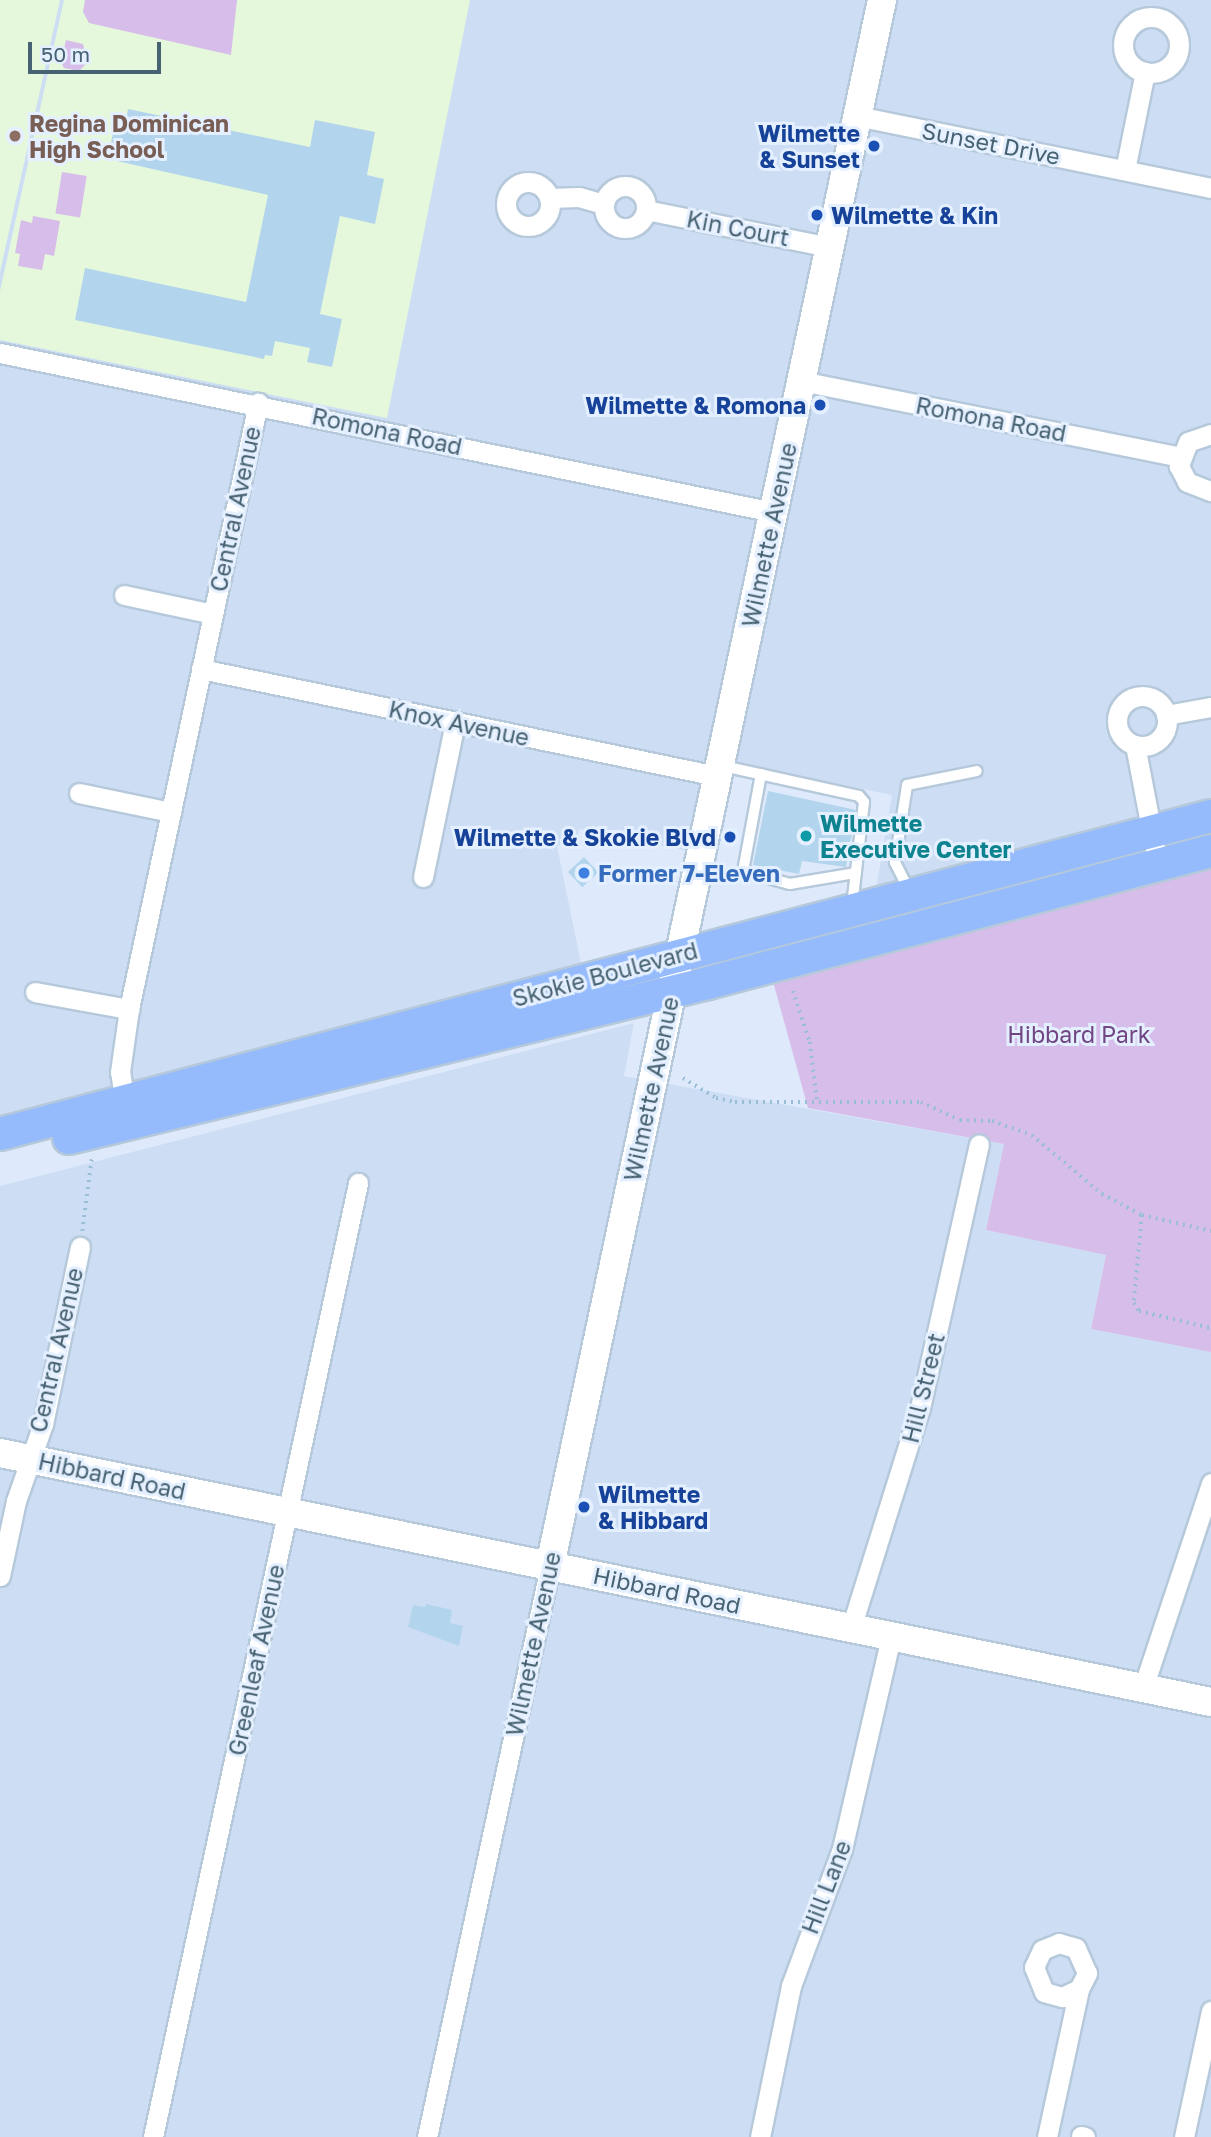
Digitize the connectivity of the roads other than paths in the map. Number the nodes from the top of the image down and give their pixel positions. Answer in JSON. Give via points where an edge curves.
{"nodes":[{"id":1,"x":882,"y":0,"type":"edge"},
{"id":2,"x":1145,"y":72,"type":"dead end"},
{"id":3,"x":858,"y":117,"type":"junction"},
{"id":4,"x":1125,"y":170,"type":"junction"},
{"id":5,"x":1211,"y":188,"type":"edge"},
{"id":6,"x":549,"y":198,"type":"dead end"},
{"id":7,"x":603,"y":204,"type":"junction"},
{"id":8,"x":646,"y":210,"type":"junction"},
{"id":9,"x":830,"y":247,"type":"junction"},
{"id":10,"x":0,"y":352,"type":"edge"},
{"id":11,"x":801,"y":381,"type":"junction"},
{"id":12,"x":258,"y":404,"type":"junction"},
{"id":13,"x":1211,"y":434,"type":"edge"},
{"id":14,"x":1180,"y":457,"type":"junction"},
{"id":15,"x":1211,"y":491,"type":"edge"},
{"id":16,"x":773,"y":512,"type":"junction"},
{"id":17,"x":124,"y":595,"type":"dead end"},
{"id":18,"x":213,"y":614,"type":"junction"},
{"id":19,"x":201,"y":669,"type":"junction"},
{"id":20,"x":1211,"y":707,"type":"edge"},
{"id":21,"x":1166,"y":715,"type":"junction"},
{"id":22,"x":455,"y":722,"type":"junction"},
{"id":23,"x":1135,"y":745,"type":"junction"},
{"id":24,"x":718,"y":770,"type":"junction"},
{"id":25,"x":977,"y":771,"type":"dead end"},
{"id":26,"x":761,"y":774,"type":"junction"},
{"id":27,"x":79,"y":793,"type":"dead end"},
{"id":28,"x":171,"y":812,"type":"junction"},
{"id":29,"x":1211,"y":816,"type":"edge"},
{"id":30,"x":1151,"y":831,"type":"junction"},
{"id":31,"x":1211,"y":851,"type":"edge"},
{"id":32,"x":1158,"y":866,"type":"junction"},
{"id":33,"x":856,"y":873,"type":"junction"},
{"id":34,"x":423,"y":877,"type":"dead end"},
{"id":35,"x":911,"y":893,"type":"junction"},
{"id":36,"x":852,"y":909,"type":"junction"},
{"id":37,"x":679,"y":953,"type":"junction"},
{"id":38,"x":35,"y":992,"type":"dead end"},
{"id":39,"x":671,"y":992,"type":"junction"},
{"id":40,"x":129,"y":1009,"type":"junction"},
{"id":41,"x":127,"y":1112,"type":"junction"},
{"id":42,"x":0,"y":1134,"type":"edge"},
{"id":43,"x":979,"y":1145,"type":"dead end"},
{"id":44,"x":0,"y":1155,"type":"edge"},
{"id":45,"x":358,"y":1183,"type":"dead end"},
{"id":46,"x":79,"y":1247,"type":"road end"},
{"id":47,"x":0,"y":1453,"type":"edge"},
{"id":48,"x":30,"y":1459,"type":"junction"},
{"id":49,"x":1211,"y":1483,"type":"edge"},
{"id":50,"x":287,"y":1512,"type":"junction"},
{"id":51,"x":551,"y":1566,"type":"junction"},
{"id":52,"x":0,"y":1576,"type":"edge"},
{"id":53,"x":851,"y":1628,"type":"junction"},
{"id":54,"x":891,"y":1636,"type":"junction"},
{"id":55,"x":1143,"y":1688,"type":"junction"},
{"id":56,"x":1211,"y":1702,"type":"edge"},
{"id":57,"x":1079,"y":1989,"type":"dead end"},
{"id":58,"x":1211,"y":2011,"type":"edge"},
{"id":59,"x":153,"y":2137,"type":"edge"},
{"id":60,"x":427,"y":2137,"type":"edge"},
{"id":61,"x":760,"y":2137,"type":"edge"},
{"id":62,"x":1048,"y":2137,"type":"edge"},
{"id":63,"x":1184,"y":2137,"type":"edge"}],
"edges":[{"from":1,"to":3,"type":"street","name":"Wilmette Avenue"},
{"from":2,"to":4,"type":"street"},
{"from":3,"to":4,"type":"street","name":"Sunset Drive"},
{"from":3,"to":9,"type":"street","name":"Wilmette Avenue"},
{"from":4,"to":5,"type":"street","name":"Sunset Drive"},
{"from":6,"to":7,"type":"street","via":[[579,197]]},
{"from":7,"to":8,"type":"street","via":[[606,217],[622,228],[640,222]]},
{"from":7,"to":8,"type":"street","via":[[610,191],[624,185],[643,195]]},
{"from":8,"to":9,"type":"street","name":"Kin Court"},
{"from":9,"to":11,"type":"street","name":"Wilmette Avenue"},
{"from":10,"to":12,"type":"street","name":"Romona Road"},
{"from":11,"to":14,"type":"street","name":"Romona Road"},
{"from":11,"to":16,"type":"street","name":"Wilmette Avenue"},
{"from":12,"to":16,"type":"street","name":"Romona Road"},
{"from":12,"to":18,"type":"street","name":"Central Avenue"},
{"from":13,"to":14,"type":"street","via":[[1188,442]]},
{"from":14,"to":15,"type":"street","via":[[1187,482]]},
{"from":16,"to":24,"type":"street","name":"Wilmette Avenue"},
{"from":17,"to":18,"type":"street","name":"Central Avenue"},
{"from":18,"to":19,"type":"street","name":"Central Avenue"},
{"from":19,"to":22,"type":"street","name":"Knox Avenue"},
{"from":19,"to":28,"type":"street","name":"Central Avenue"},
{"from":20,"to":21,"type":"street"},
{"from":21,"to":23,"type":"street","via":[[1159,739],[1148,746]]},
{"from":21,"to":23,"type":"street","via":[[1151,698],[1128,701],[1117,721],[1122,736]]},
{"from":22,"to":24,"type":"street","name":"Knox Avenue"},
{"from":22,"to":34,"type":"street"},
{"from":23,"to":30,"type":"street"},
{"from":24,"to":26,"type":"lane"},
{"from":24,"to":37,"type":"street","name":"Wilmette Avenue"},
{"from":25,"to":35,"type":"lane","via":[[906,785],[895,862]]},
{"from":26,"to":33,"type":"lane","via":[[859,796],[864,802]]},
{"from":26,"to":33,"type":"lane","via":[[743,871],[790,884]]},
{"from":27,"to":28,"type":"street"},
{"from":28,"to":40,"type":"street","name":"Central Avenue"},
{"from":29,"to":30,"type":"main road","name":"Skokie Boulevard"},
{"from":30,"to":32,"type":"street"},
{"from":30,"to":35,"type":"main road","name":"Skokie Boulevard"},
{"from":31,"to":32,"type":"main road","name":"Skokie Boulevard"},
{"from":32,"to":39,"type":"main road","name":"Skokie Boulevard"},
{"from":33,"to":36,"type":"lane"},
{"from":35,"to":36,"type":"main road","name":"Skokie Boulevard"},
{"from":36,"to":37,"type":"main road","name":"Skokie Boulevard"},
{"from":37,"to":39,"type":"street","name":"Wilmette Avenue"},
{"from":37,"to":41,"type":"main road","name":"Skokie Boulevard"},
{"from":38,"to":40,"type":"street"},
{"from":39,"to":41,"type":"main road","name":"Skokie Boulevard"},
{"from":39,"to":51,"type":"street","name":"Wilmette Avenue"},
{"from":40,"to":41,"type":"street","name":"Central Avenue","via":[[120,1072]]},
{"from":41,"to":42,"type":"main road","name":"Skokie Boulevard"},
{"from":41,"to":44,"type":"main road","name":"Skokie Boulevard"},
{"from":43,"to":53,"type":"street","name":"Hill Street","via":[[920,1408]]},
{"from":45,"to":50,"type":"street","name":"Greenleaf Avenue"},
{"from":46,"to":48,"type":"street","name":"Central Avenue","via":[[43,1424]]},
{"from":47,"to":48,"type":"street","name":"Hibbard Road"},
{"from":48,"to":50,"type":"street","name":"Hibbard Road"},
{"from":48,"to":52,"type":"street","name":"Central Avenue"},
{"from":49,"to":55,"type":"street"},
{"from":50,"to":51,"type":"street","name":"Hibbard Road"},
{"from":50,"to":59,"type":"street","name":"Greenleaf Avenue"},
{"from":51,"to":53,"type":"street","name":"Hibbard Road"},
{"from":51,"to":60,"type":"street","name":"Wilmette Avenue"},
{"from":53,"to":54,"type":"street","name":"Hibbard Road"},
{"from":54,"to":55,"type":"street","name":"Hibbard Road"},
{"from":54,"to":61,"type":"street","name":"Hill Lane","via":[[842,1849],[791,1986]]},
{"from":55,"to":56,"type":"street","name":"Hibbard Road"},
{"from":57,"to":62,"type":"street"},
{"from":58,"to":63,"type":"street"}]}
